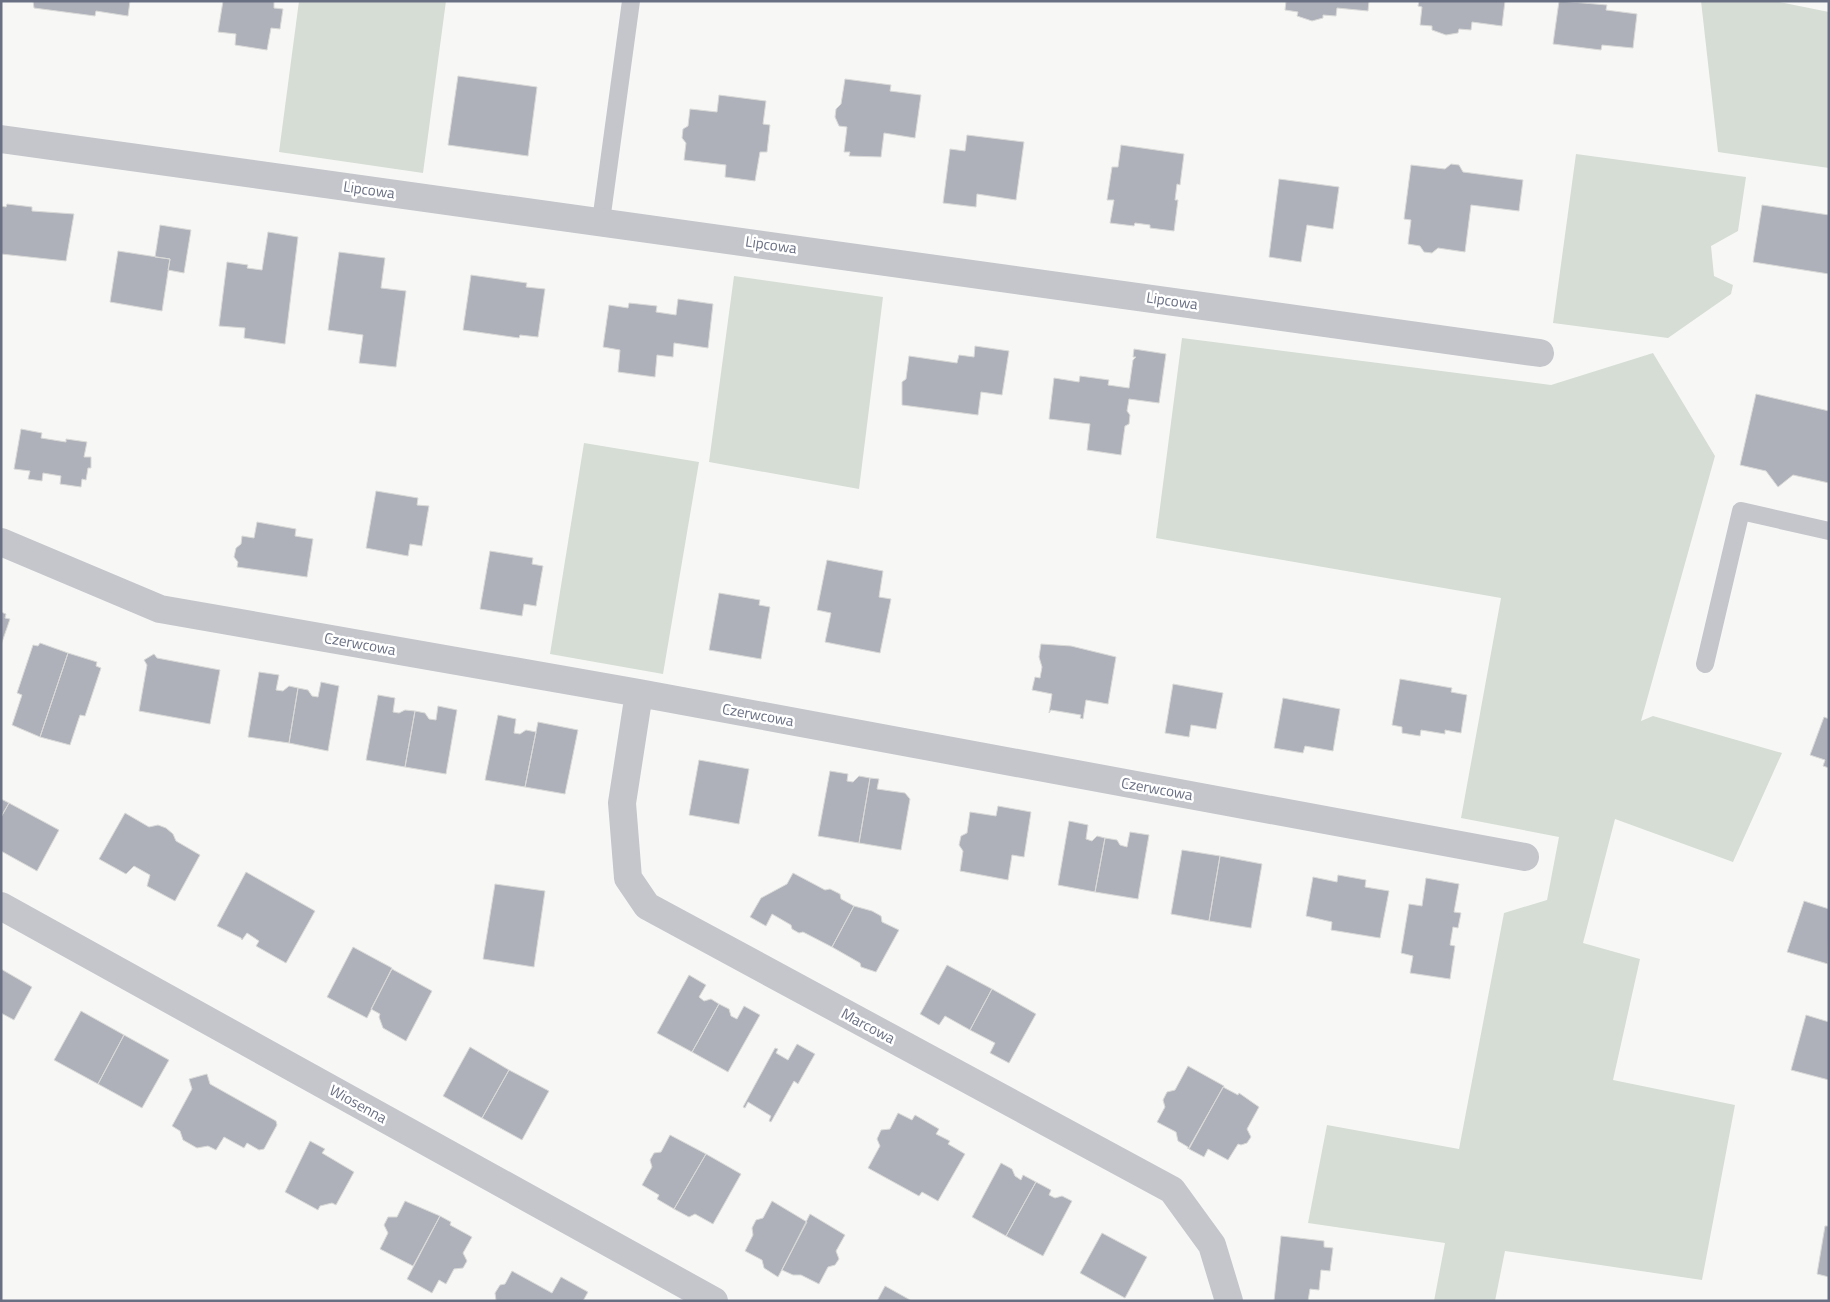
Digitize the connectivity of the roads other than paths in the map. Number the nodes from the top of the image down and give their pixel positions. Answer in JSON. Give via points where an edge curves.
{"nodes":[{"id":1,"x":631,"y":1,"type":"edge"},
{"id":2,"x":1,"y":139,"type":"edge"},
{"id":3,"x":601,"y":221,"type":"junction"},
{"id":4,"x":1540,"y":353,"type":"dead end"},
{"id":5,"x":1829,"y":532,"type":"edge"},
{"id":6,"x":1,"y":542,"type":"edge"},
{"id":7,"x":1705,"y":664,"type":"dead end"},
{"id":8,"x":639,"y":694,"type":"junction"},
{"id":9,"x":1525,"y":857,"type":"dead end"},
{"id":10,"x":1,"y":906,"type":"edge"},
{"id":11,"x":714,"y":1301,"type":"edge"},
{"id":12,"x":1229,"y":1301,"type":"edge"}],
"edges":[{"from":1,"to":3,"type":"lane"},
{"from":2,"to":3,"type":"street","name":"Lipcowa"},
{"from":3,"to":4,"type":"street","name":"Lipcowa"},
{"from":5,"to":7,"type":"lane","via":[[1741,511]]},
{"from":6,"to":8,"type":"street","name":"Czerwcowa","via":[[160,609]]},
{"from":8,"to":9,"type":"street","name":"Czerwcowa"},
{"from":8,"to":12,"type":"street","name":"Marcowa","via":[[622,803],[628,878],[647,906],[1172,1190],[1212,1245]]},
{"from":10,"to":11,"type":"street","name":"Wiosenna"}]}
